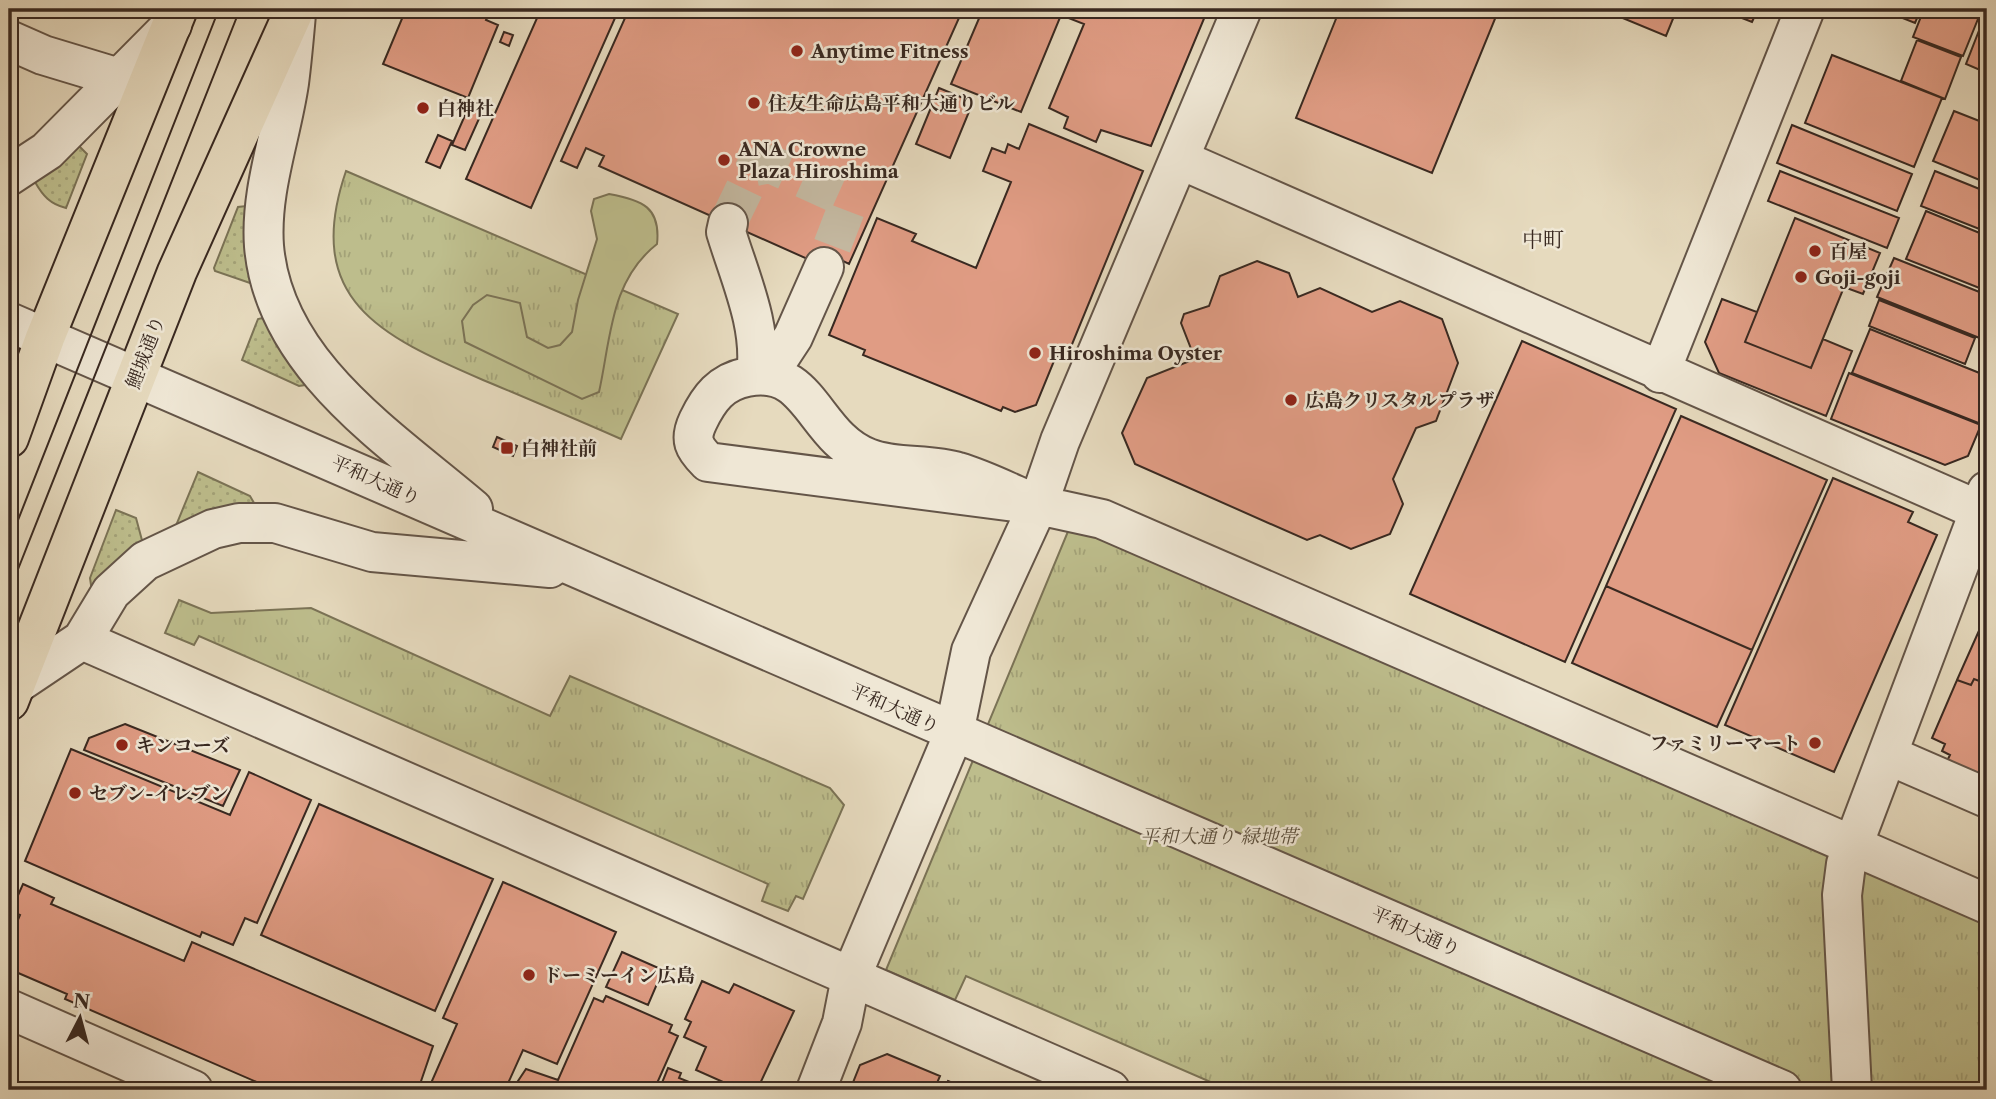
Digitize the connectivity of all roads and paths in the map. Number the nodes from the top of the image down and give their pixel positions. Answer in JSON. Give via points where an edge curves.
{"nodes":[{"id":1,"x":296,"y":9,"type":"edge"},
{"id":2,"x":1242,"y":9,"type":"edge"},
{"id":3,"x":1805,"y":9,"type":"edge"},
{"id":4,"x":175,"y":17,"type":"edge"},
{"id":5,"x":9,"y":40,"type":"edge"},
{"id":6,"x":119,"y":78,"type":"junction"},
{"id":7,"x":1179,"y":159,"type":"junction"},
{"id":8,"x":9,"y":176,"type":"edge"},
{"id":9,"x":728,"y":223,"type":"tunnel mouth"},
{"id":10,"x":824,"y":267,"type":"tunnel mouth"},
{"id":11,"x":9,"y":322,"type":"edge"},
{"id":12,"x":45,"y":338,"type":"junction"},
{"id":13,"x":1660,"y":373,"type":"junction"},
{"id":14,"x":136,"y":375,"type":"junction"},
{"id":15,"x":762,"y":375,"type":"junction"},
{"id":16,"x":9,"y":438,"type":"edge"},
{"id":17,"x":1038,"y":505,"type":"junction"},
{"id":18,"x":1985,"y":505,"type":"edge"},
{"id":19,"x":503,"y":535,"type":"junction"},
{"id":20,"x":584,"y":571,"type":"junction"},
{"id":21,"x":82,"y":640,"type":"junction"},
{"id":22,"x":12,"y":693,"type":"edge"},
{"id":23,"x":954,"y":733,"type":"junction"},
{"id":24,"x":1888,"y":755,"type":"junction"},
{"id":25,"x":1987,"y":798,"type":"edge"},
{"id":26,"x":1852,"y":845,"type":"junction"},
{"id":27,"x":1987,"y":904,"type":"edge"},
{"id":28,"x":851,"y":977,"type":"junction"},
{"id":29,"x":9,"y":1009,"type":"edge"},
{"id":30,"x":193,"y":1090,"type":"edge"},
{"id":31,"x":816,"y":1090,"type":"edge"},
{"id":32,"x":1110,"y":1090,"type":"edge"},
{"id":33,"x":1782,"y":1090,"type":"edge"},
{"id":34,"x":1852,"y":1090,"type":"edge"}],
"edges":[{"from":1,"to":14,"type":"highway","name":"鯉城通り","via":[[177,272]]},
{"from":1,"to":19,"type":"street","via":[[289,84],[270,170],[264,244],[282,314],[304,354],[337,391]]},
{"from":2,"to":7,"type":"street"},
{"from":3,"to":13,"type":"street"},
{"from":4,"to":6,"type":"street"},
{"from":4,"to":12,"type":"highway"},
{"from":5,"to":6,"type":"street"},
{"from":6,"to":8,"type":"street","via":[[47,151]]},
{"from":7,"to":13,"type":"street"},
{"from":7,"to":17,"type":"street","via":[[1060,441]]},
{"from":9,"to":15,"type":"street","via":[[726,232],[749,304]]},
{"from":10,"to":15,"type":"street","via":[[793,337]]},
{"from":11,"to":12,"type":"street","name":"平和大通り"},
{"from":12,"to":14,"type":"street","name":"平和大通り"},
{"from":12,"to":16,"type":"highway"},
{"from":13,"to":18,"type":"street"},
{"from":14,"to":19,"type":"street","name":"平和大通り"},
{"from":14,"to":22,"type":"highway","name":"鯉城通り"},
{"from":15,"to":17,"type":"street","via":[[786,380],[804,395],[844,446],[870,459],[957,471]]},
{"from":15,"to":17,"type":"street","via":[[730,380],[713,394],[692,435],[694,448],[708,462]]},
{"from":17,"to":23,"type":"street","via":[[971,651]]},
{"from":17,"to":26,"type":"street","via":[[1102,519]]},
{"from":18,"to":24,"type":"street"},
{"from":19,"to":20,"type":"street","name":"平和大通り"},
{"from":20,"to":21,"type":"street","via":[[372,552],[275,523],[239,523],[190,537],[145,561],[111,592]]},
{"from":20,"to":23,"type":"street","name":"平和大通り"},
{"from":21,"to":22,"type":"street"},
{"from":21,"to":28,"type":"street"},
{"from":23,"to":28,"type":"street"},
{"from":23,"to":33,"type":"street","name":"平和大通り"},
{"from":24,"to":25,"type":"street"},
{"from":24,"to":26,"type":"street"},
{"from":26,"to":27,"type":"street"},
{"from":26,"to":34,"type":"street","via":[[1842,895]]},
{"from":28,"to":31,"type":"street","via":[[842,1023]]},
{"from":28,"to":32,"type":"street"},
{"from":29,"to":30,"type":"street"}]}
